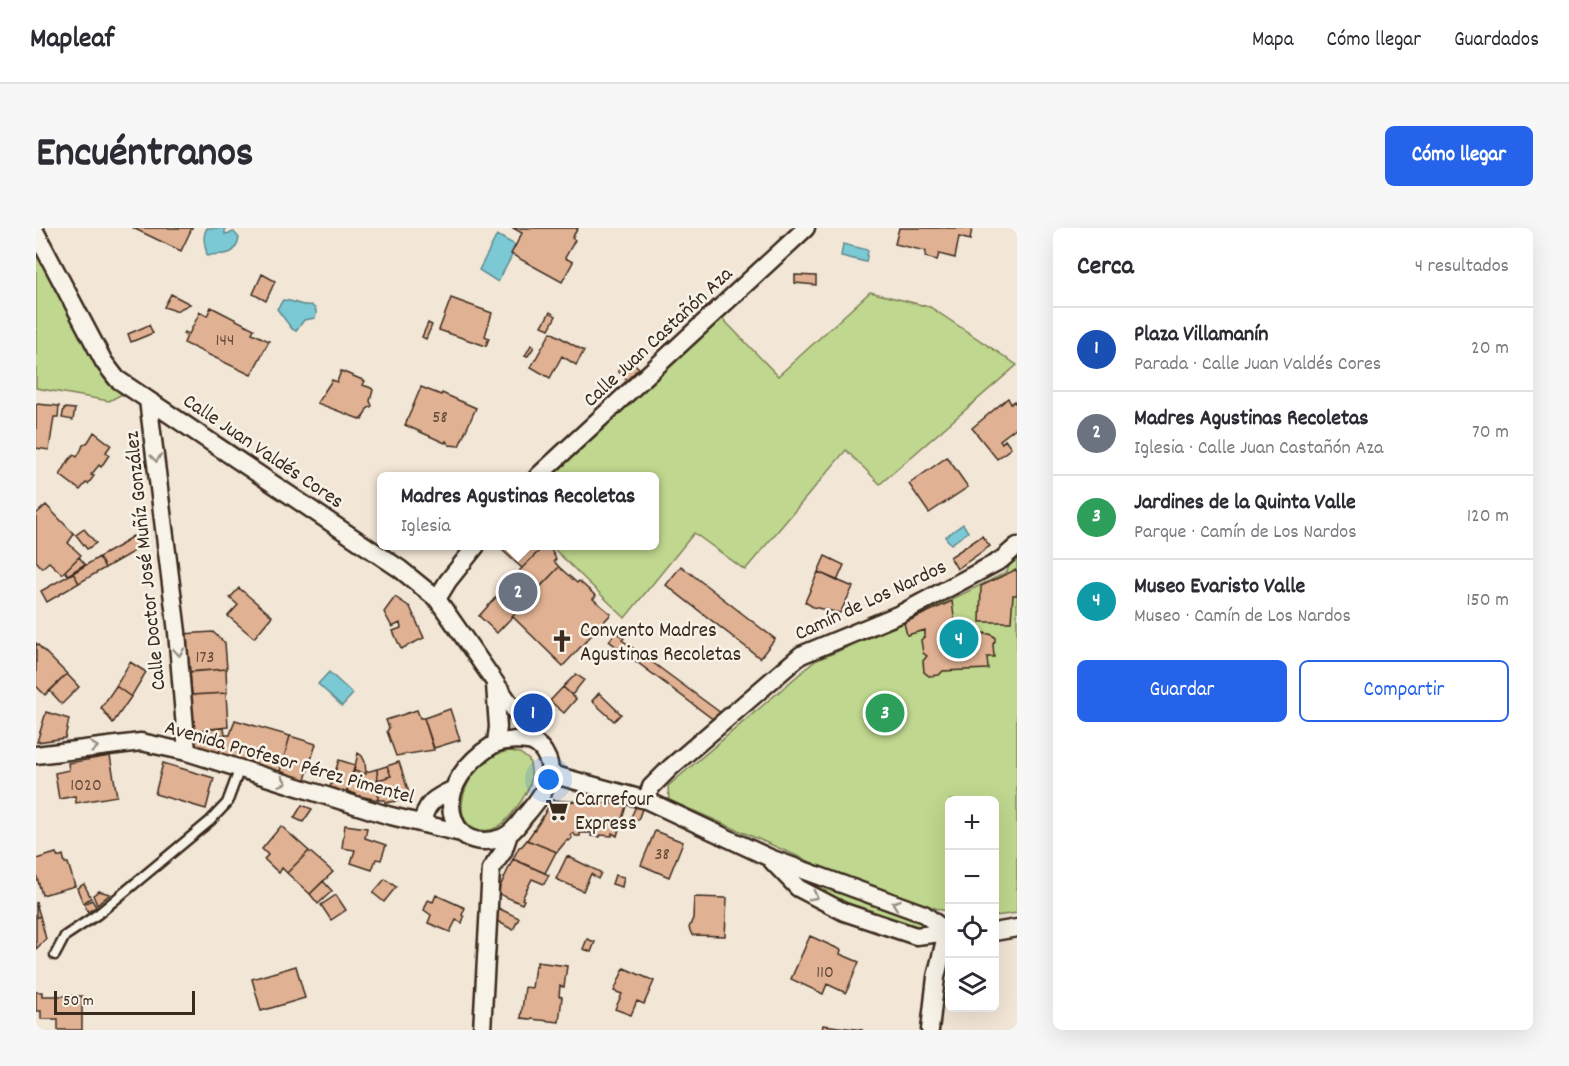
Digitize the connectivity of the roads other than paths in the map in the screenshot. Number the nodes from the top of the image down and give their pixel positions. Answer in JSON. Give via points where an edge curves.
{"nodes":[{"id":1,"x":806,"y":228,"type":"edge"},
{"id":2,"x":36,"y":233,"type":"edge"},
{"id":3,"x":148,"y":400,"type":"junction"},
{"id":4,"x":543,"y":472,"type":"edge"},
{"id":5,"x":1017,"y":546,"type":"edge"},
{"id":6,"x":473,"y":550,"type":"edge"},
{"id":7,"x":437,"y":599,"type":"junction"},
{"id":8,"x":495,"y":683,"type":"junction"},
{"id":9,"x":533,"y":742,"type":"junction"},
{"id":10,"x":496,"y":743,"type":"junction"},
{"id":11,"x":187,"y":752,"type":"junction"},
{"id":12,"x":36,"y":754,"type":"edge"},
{"id":13,"x":240,"y":768,"type":"junction"},
{"id":14,"x":551,"y":774,"type":"junction"},
{"id":15,"x":454,"y":789,"type":"junction"},
{"id":16,"x":646,"y":800,"type":"junction"},
{"id":17,"x":423,"y":824,"type":"junction"},
{"id":18,"x":509,"y":834,"type":"junction"},
{"id":19,"x":468,"y":836,"type":"junction"},
{"id":20,"x":770,"y":858,"type":"junction"},
{"id":21,"x":491,"y":869,"type":"junction"},
{"id":22,"x":1017,"y":928,"type":"edge"},
{"id":23,"x":945,"y":930,"type":"edge"},
{"id":24,"x":999,"y":931,"type":"edge"},
{"id":25,"x":945,"y":932,"type":"edge"},
{"id":26,"x":945,"y":943,"type":"edge"},
{"id":27,"x":55,"y":955,"type":"dead end"},
{"id":28,"x":482,"y":1030,"type":"edge"},
{"id":29,"x":930,"y":1030,"type":"edge"}],
"edges":[{"from":1,"to":4,"type":"street","name":"Calle Juan Castañón Aza"},
{"from":2,"to":3,"type":"street","name":"Calle Juan Valdés Cores","via":[[104,362],[117,379]]},
{"from":3,"to":7,"type":"street","name":"Calle Juan Valdés Cores","via":[[400,569]]},
{"from":3,"to":11,"type":"street","name":"Calle Doctor José Muñíz González","one_way":true,"via":[[177,632]]},
{"from":5,"to":16,"type":"street","name":"Camín de Los Nardos","via":[[1001,560],[900,614],[801,655],[671,767],[651,787]]},
{"from":6,"to":7,"type":"street"},
{"from":7,"to":8,"type":"street","name":"Calle Juan Valdés Cores"},
{"from":8,"to":9,"type":"street","name":"Calle Juan Valdés Cores"},
{"from":8,"to":10,"type":"street"},
{"from":9,"to":10,"type":"street"},
{"from":9,"to":14,"type":"street","via":[[545,753]]},
{"from":10,"to":15,"type":"street","via":[[466,768]]},
{"from":12,"to":11,"type":"street","name":"Avenida Profesor Pérez Pimentel","one_way":true,"via":[[141,742]]},
{"from":11,"to":13,"type":"street","name":"Avenida Profesor Pérez Pimentel"},
{"from":13,"to":17,"type":"street","name":"Avenida Profesor Pérez Pimentel","one_way":true},
{"from":13,"to":27,"type":"lane","via":[[227,803],[210,821],[98,914],[64,936]]},
{"from":14,"to":16,"type":"street"},
{"from":14,"to":18,"type":"street","via":[[541,795]]},
{"from":15,"to":17,"type":"street","name":"Avenida Profesor Pérez Pimentel","via":[[429,805]]},
{"from":15,"to":19,"type":"street","via":[[453,818]]},
{"from":16,"to":20,"type":"street"},
{"from":17,"to":19,"type":"street","name":"Avenida Profesor Pérez Pimentel"},
{"from":18,"to":19,"type":"street","via":[[492,840]]},
{"from":18,"to":21,"type":"street"},
{"from":19,"to":21,"type":"street","via":[[485,850]]},
{"from":23,"to":20,"type":"street","one_way":true,"via":[[924,914]]},
{"from":20,"to":25,"type":"street","one_way":true,"via":[[798,888],[844,912],[916,936]]},
{"from":21,"to":28,"type":"street"},
{"from":22,"to":24,"type":"street"},
{"from":26,"to":29,"type":"street","via":[[936,977]]}]}
